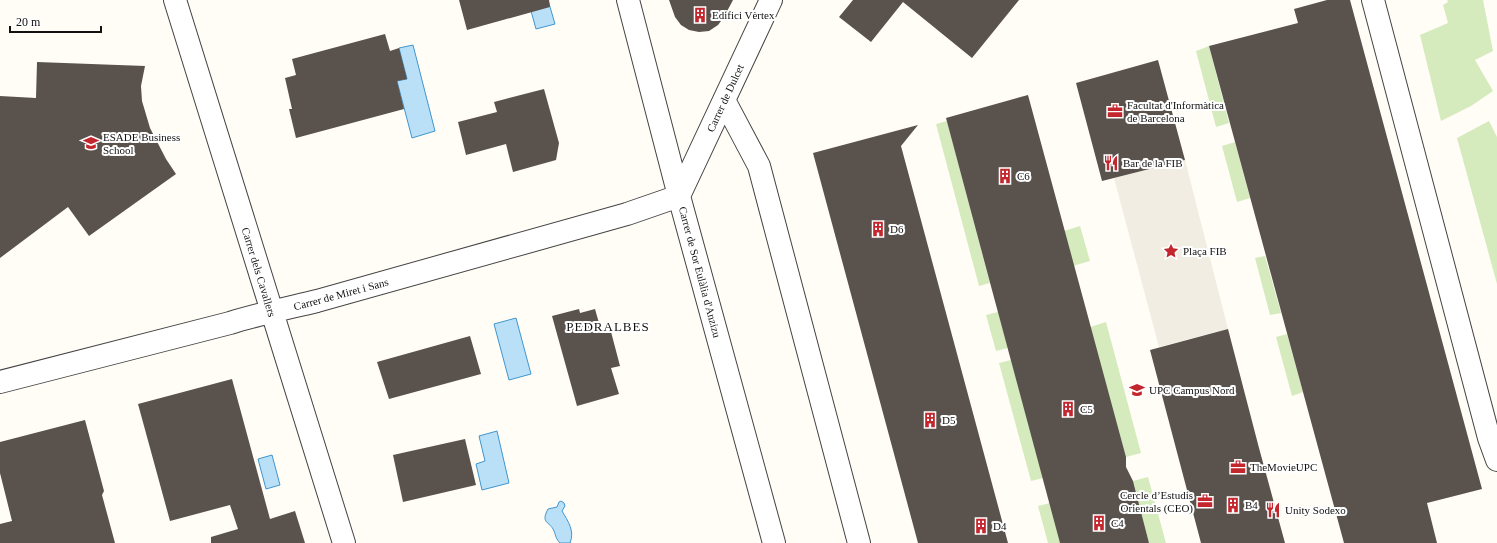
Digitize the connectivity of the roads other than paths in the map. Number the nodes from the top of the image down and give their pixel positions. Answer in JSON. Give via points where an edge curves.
{"nodes":[{"id":1,"x":174,"y":0,"type":"edge"},
{"id":2,"x":628,"y":0,"type":"edge"},
{"id":3,"x":771,"y":0,"type":"edge"},
{"id":4,"x":1373,"y":0,"type":"edge"},
{"id":5,"x":724,"y":100,"type":"junction"},
{"id":6,"x":680,"y":196,"type":"junction"},
{"id":7,"x":272,"y":313,"type":"junction"},
{"id":8,"x":0,"y":382,"type":"edge"},
{"id":9,"x":1497,"y":460,"type":"edge"},
{"id":10,"x":344,"y":543,"type":"edge"},
{"id":11,"x":774,"y":543,"type":"edge"},
{"id":12,"x":859,"y":543,"type":"edge"}],
"edges":[{"from":1,"to":7,"type":"street","name":"Carrer dels Cavallers"},
{"from":2,"to":6,"type":"street","name":"Carrer de Sor Eulàlia d'Anzizu"},
{"from":3,"to":5,"type":"street","name":"Carrer de Dulcet"},
{"from":4,"to":9,"type":"street"},
{"from":5,"to":6,"type":"street","name":"Carrer de Dulcet"},
{"from":5,"to":12,"type":"street","via":[[759,166]]},
{"from":6,"to":7,"type":"street","name":"Carrer de Miret i Sans","via":[[627,214]]},
{"from":6,"to":11,"type":"street","name":"Carrer de Sor Eulàlia d'Anzizu"},
{"from":7,"to":8,"type":"street","name":"Carrer de Miret i Sans","via":[[258,314]]},
{"from":7,"to":10,"type":"street","name":"Carrer dels Cavallers"}]}
